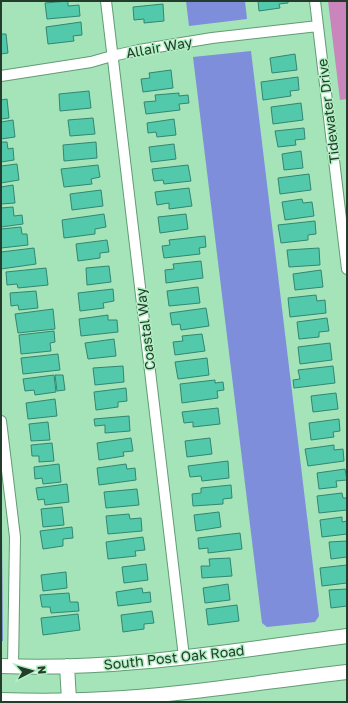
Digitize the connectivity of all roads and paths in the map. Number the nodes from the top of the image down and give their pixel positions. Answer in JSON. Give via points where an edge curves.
{"nodes":[{"id":1,"x":106,"y":1,"type":"edge"},
{"id":2,"x":315,"y":1,"type":"edge"},
{"id":3,"x":318,"y":26,"type":"junction"},
{"id":4,"x":112,"y":56,"type":"junction"},
{"id":5,"x":1,"y":76,"type":"edge"},
{"id":6,"x":347,"y":269,"type":"edge"},
{"id":7,"x":1,"y":421,"type":"edge"},
{"id":8,"x":347,"y":636,"type":"edge"},
{"id":9,"x":184,"y":657,"type":"junction"},
{"id":10,"x":7,"y":666,"type":"edge"},
{"id":11,"x":67,"y":666,"type":"junction"},
{"id":12,"x":347,"y":672,"type":"edge"},
{"id":13,"x":1,"y":700,"type":"edge"},
{"id":14,"x":69,"y":700,"type":"junction"}],
"edges":[{"from":1,"to":4,"type":"street","name":"Coastal Way"},
{"from":2,"to":3,"type":"street","name":"Tidewater Drive"},
{"from":3,"to":4,"type":"street","name":"Allair Way","via":[[212,38]]},
{"from":3,"to":6,"type":"street","name":"Tidewater Drive"},
{"from":4,"to":5,"type":"street","name":"Allair Way","via":[[91,62]]},
{"from":4,"to":9,"type":"street","name":"Coastal Way"},
{"from":7,"to":10,"type":"street","via":[[14,537]]},
{"from":8,"to":9,"type":"main road","name":"South Post Oak Road"},
{"from":9,"to":11,"type":"main road","name":"South Post Oak Road"},
{"from":10,"to":11,"type":"main road","name":"South Post Oak Road"},
{"from":11,"to":14,"type":"main road"},
{"from":12,"to":14,"type":"main road","via":[[172,693]]},
{"from":13,"to":14,"type":"main road"}]}
